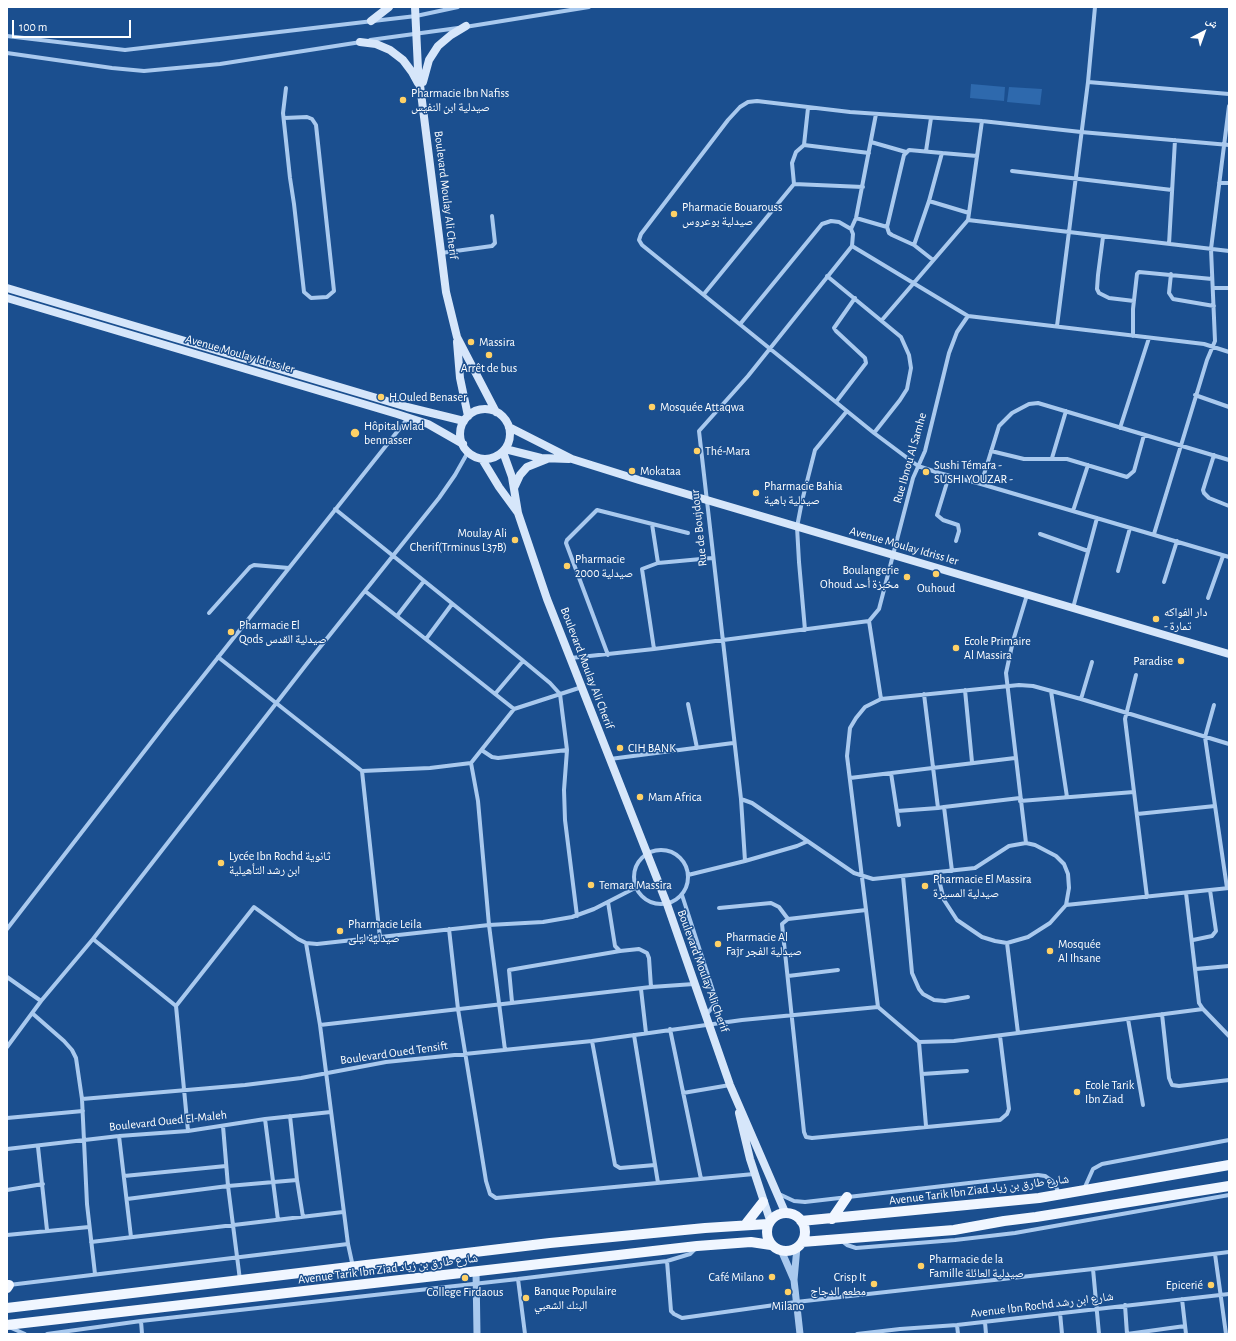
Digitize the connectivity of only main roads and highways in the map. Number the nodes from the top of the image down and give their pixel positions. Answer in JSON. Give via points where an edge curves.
{"nodes":[{"id":1,"x":389,"y":7,"type":"edge"},
{"id":2,"x":415,"y":7,"type":"edge"},
{"id":3,"x":371,"y":21,"type":"road end"},
{"id":4,"x":466,"y":26,"type":"road end"},
{"id":5,"x":360,"y":42,"type":"road end"},
{"id":6,"x":422,"y":97,"type":"junction"},
{"id":7,"x":7,"y":288,"type":"edge"},
{"id":8,"x":7,"y":298,"type":"edge"},
{"id":9,"x":457,"y":337,"type":"junction"},
{"id":10,"x":496,"y":412,"type":"junction"},
{"id":11,"x":466,"y":418,"type":"junction"},
{"id":12,"x":509,"y":427,"type":"junction"},
{"id":13,"x":463,"y":444,"type":"junction"},
{"id":14,"x":504,"y":451,"type":"junction"},
{"id":15,"x":549,"y":458,"type":"junction"},
{"id":16,"x":482,"y":459,"type":"junction"},
{"id":17,"x":572,"y":459,"type":"junction"},
{"id":18,"x":514,"y":488,"type":"junction"},
{"id":19,"x":518,"y":513,"type":"junction"},
{"id":20,"x":1229,"y":654,"type":"edge"},
{"id":21,"x":737,"y":1100,"type":"junction"},
{"id":22,"x":1229,"y":1165,"type":"edge"},
{"id":23,"x":1229,"y":1186,"type":"edge"},
{"id":24,"x":847,"y":1197,"type":"road end"},
{"id":25,"x":763,"y":1202,"type":"junction"},
{"id":26,"x":785,"y":1212,"type":"junction"},
{"id":27,"x":832,"y":1219,"type":"junction"},
{"id":28,"x":801,"y":1221,"type":"junction"},
{"id":29,"x":769,"y":1222,"type":"junction"},
{"id":30,"x":745,"y":1225,"type":"junction"},
{"id":31,"x":751,"y":1242,"type":"junction"},
{"id":32,"x":771,"y":1244,"type":"junction"},
{"id":33,"x":799,"y":1244,"type":"junction"},
{"id":34,"x":782,"y":1253,"type":"junction"},
{"id":35,"x":7,"y":1308,"type":"edge"},
{"id":36,"x":7,"y":1326,"type":"edge"}],
"edges":[{"from":1,"to":3,"type":"main road"},
{"from":2,"to":6,"type":"main road","name":"Boulevard Moulay Ali Cherif"},
{"from":4,"to":6,"type":"main road","via":[[438,46],[432,55],[423,76]]},
{"from":5,"to":6,"type":"main road","via":[[376,44],[390,50],[402,60],[416,79]]},
{"from":6,"to":9,"type":"main road","name":"Boulevard Moulay Ali Cherif","via":[[446,292]]},
{"from":7,"to":11,"type":"main road","name":"Avenue Moulay Idriss Ier","via":[[392,402]]},
{"from":8,"to":13,"type":"main road","name":"Avenue Moulay Idriss Ier","via":[[408,418],[443,431]]},
{"from":9,"to":10,"type":"main road","name":"Boulevard Moulay Ali Cherif"},
{"from":9,"to":11,"type":"main road","name":"Boulevard Moulay Ali Cherif"},
{"from":10,"to":11,"type":"main road","via":[[479,410]]},
{"from":10,"to":12,"type":"main road"},
{"from":11,"to":13,"type":"main road","via":[[461,431]]},
{"from":12,"to":14,"type":"main road","via":[[509,442]]},
{"from":12,"to":17,"type":"main road"},
{"from":13,"to":16,"type":"main road","via":[[468,452]]},
{"from":14,"to":15,"type":"main road"},
{"from":14,"to":16,"type":"main road","via":[[492,458]]},
{"from":14,"to":18,"type":"main road","name":"Boulevard Moulay Ali Cherif"},
{"from":15,"to":17,"type":"main road"},
{"from":15,"to":18,"type":"main road","via":[[527,467]]},
{"from":16,"to":19,"type":"main road","name":"Boulevard Moulay Ali Cherif","via":[[498,487]]},
{"from":17,"to":20,"type":"main road","name":"Avenue Moulay Idriss Ier"},
{"from":18,"to":19,"type":"main road","name":"Boulevard Moulay Ali Cherif"},
{"from":19,"to":21,"type":"main road","name":"Boulevard Moulay Ali Cherif","via":[[545,592],[667,904]]},
{"from":21,"to":25,"type":"main road","name":"Boulevard Moulay Ali Cherif","via":[[744,1139]]},
{"from":21,"to":26,"type":"main road","name":"Boulevard Moulay Ali Cherif"},
{"from":22,"to":27,"type":"main road","name":"Avenue Tarik Ibn Ziad شارع طارق بن زياد","via":[[1004,1202]]},
{"from":23,"to":33,"type":"main road","via":[[1004,1221],[954,1235],[840,1239]]},
{"from":24,"to":27,"type":"main road"},
{"from":25,"to":29,"type":"main road","name":"Boulevard Moulay Ali Cherif"},
{"from":25,"to":30,"type":"main road"},
{"from":26,"to":28,"type":"main road","via":[[791,1213]]},
{"from":26,"to":29,"type":"main road","name":"Avenue Tarik Ibn Ziad شارع طارق بن زياد"},
{"from":27,"to":28,"type":"main road","name":"Avenue Tarik Ibn Ziad شارع طارق بن زياد"},
{"from":28,"to":33,"type":"main road","via":[[805,1232]]},
{"from":29,"to":30,"type":"main road","name":"Avenue Tarik Ibn Ziad شارع طارق بن زياد"},
{"from":29,"to":32,"type":"main road","via":[[766,1233]]},
{"from":30,"to":35,"type":"main road","name":"Avenue Tarik Ibn Ziad شارع طارق بن زياد","via":[[550,1243]]},
{"from":31,"to":32,"type":"main road","name":"Avenue Tarik Ibn Ziad شارع طارق بن زياد"},
{"from":31,"to":34,"type":"main road"},
{"from":31,"to":36,"type":"main road","name":"Avenue Tarik Ibn Ziad شارع طارق بن زياد","via":[[697,1246]]},
{"from":32,"to":34,"type":"main road","name":"Avenue Tarik Ibn Ziad شارع طارق بن زياد"},
{"from":33,"to":34,"type":"main road"}]}
